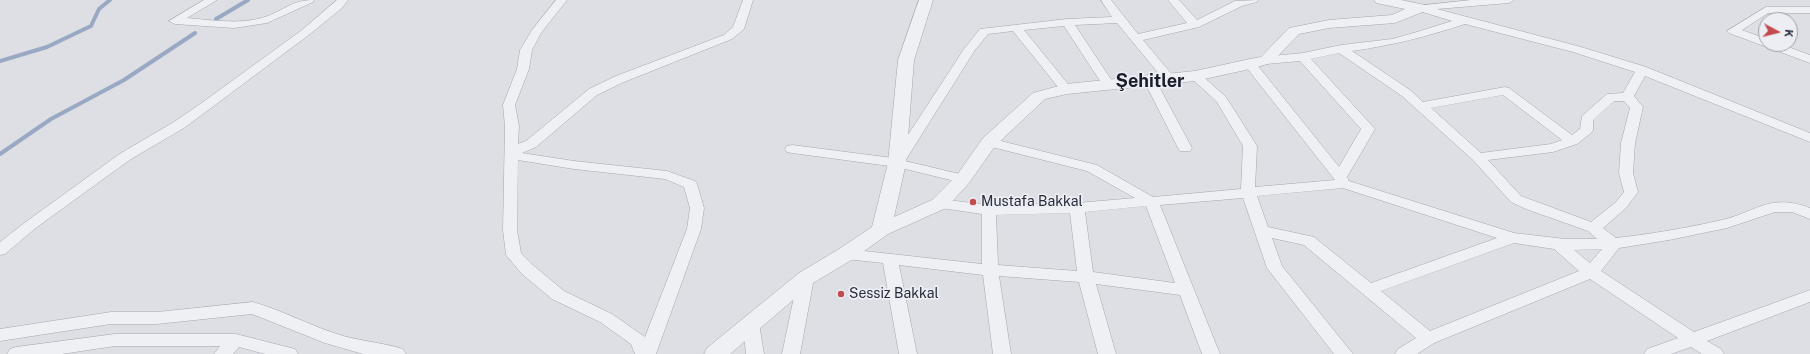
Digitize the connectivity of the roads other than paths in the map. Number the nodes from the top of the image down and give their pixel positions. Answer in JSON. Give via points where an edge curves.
{"nodes":[{"id":1,"x":212,"y":0,"type":"edge"},
{"id":2,"x":309,"y":0,"type":"edge"},
{"id":3,"x":562,"y":0,"type":"edge"},
{"id":4,"x":748,"y":0,"type":"edge"},
{"id":5,"x":929,"y":0,"type":"edge"},
{"id":6,"x":1106,"y":0,"type":"edge"},
{"id":7,"x":1173,"y":0,"type":"edge"},
{"id":8,"x":1252,"y":0,"type":"edge"},
{"id":9,"x":1381,"y":0,"type":"edge"},
{"id":10,"x":1509,"y":0,"type":"edge"},
{"id":11,"x":343,"y":2,"type":"edge"},
{"id":12,"x":1419,"y":4,"type":"edge"},
{"id":13,"x":1810,"y":10,"type":"edge"},
{"id":14,"x":1763,"y":12,"type":"edge"},
{"id":15,"x":1758,"y":15,"type":"edge"},
{"id":16,"x":1120,"y":20,"type":"junction"},
{"id":17,"x":1462,"y":21,"type":"junction"},
{"id":18,"x":1067,"y":22,"type":"junction"},
{"id":19,"x":1195,"y":25,"type":"junction"},
{"id":20,"x":1015,"y":27,"type":"junction"},
{"id":21,"x":1137,"y":38,"type":"junction"},
{"id":22,"x":1758,"y":41,"type":"edge"},
{"id":23,"x":1341,"y":49,"type":"junction"},
{"id":24,"x":1792,"y":52,"type":"edge"},
{"id":25,"x":1303,"y":57,"type":"junction"},
{"id":26,"x":1810,"y":58,"type":"edge"},
{"id":27,"x":1266,"y":60,"type":"junction"},
{"id":28,"x":1250,"y":64,"type":"junction"},
{"id":29,"x":1642,"y":70,"type":"junction"},
{"id":30,"x":1195,"y":76,"type":"junction"},
{"id":31,"x":1168,"y":77,"type":"junction"},
{"id":32,"x":1150,"y":79,"type":"junction"},
{"id":33,"x":1108,"y":84,"type":"junction"},
{"id":34,"x":1066,"y":90,"type":"junction"},
{"id":35,"x":1627,"y":97,"type":"junction"},
{"id":36,"x":1421,"y":106,"type":"junction"},
{"id":37,"x":1810,"y":138,"type":"edge"},
{"id":38,"x":1572,"y":141,"type":"junction"},
{"id":39,"x":989,"y":142,"type":"junction"},
{"id":40,"x":1184,"y":148,"type":"dead end"},
{"id":41,"x":792,"y":149,"type":"dead end"},
{"id":42,"x":512,"y":153,"type":"junction"},
{"id":43,"x":1478,"y":157,"type":"junction"},
{"id":44,"x":897,"y":163,"type":"junction"},
{"id":45,"x":963,"y":179,"type":"junction"},
{"id":46,"x":1342,"y":181,"type":"junction"},
{"id":47,"x":1248,"y":192,"type":"junction"},
{"id":48,"x":1152,"y":202,"type":"junction"},
{"id":49,"x":939,"y":204,"type":"junction"},
{"id":50,"x":1077,"y":208,"type":"junction"},
{"id":51,"x":989,"y":210,"type":"junction"},
{"id":52,"x":1810,"y":214,"type":"edge"},
{"id":53,"x":1593,"y":228,"type":"junction"},
{"id":54,"x":881,"y":230,"type":"junction"},
{"id":55,"x":1262,"y":231,"type":"junction"},
{"id":56,"x":1513,"y":238,"type":"junction"},
{"id":57,"x":1558,"y":244,"type":"junction"},
{"id":58,"x":1614,"y":244,"type":"junction"},
{"id":59,"x":0,"y":250,"type":"edge"},
{"id":60,"x":846,"y":254,"type":"junction"},
{"id":61,"x":890,"y":259,"type":"junction"},
{"id":62,"x":990,"y":270,"type":"junction"},
{"id":63,"x":1591,"y":272,"type":"junction"},
{"id":64,"x":1086,"y":277,"type":"junction"},
{"id":65,"x":806,"y":278,"type":"junction"},
{"id":66,"x":1186,"y":290,"type":"junction"},
{"id":67,"x":1368,"y":290,"type":"junction"},
{"id":68,"x":1810,"y":296,"type":"edge"},
{"id":69,"x":751,"y":324,"type":"junction"},
{"id":70,"x":0,"y":335,"type":"edge"},
{"id":71,"x":1694,"y":338,"type":"junction"},
{"id":72,"x":1428,"y":339,"type":"junction"},
{"id":73,"x":115,"y":340,"type":"junction"},
{"id":74,"x":236,"y":340,"type":"junction"},
{"id":75,"x":16,"y":354,"type":"edge"},
{"id":76,"x":105,"y":354,"type":"edge"},
{"id":77,"x":223,"y":354,"type":"edge"},
{"id":78,"x":288,"y":354,"type":"edge"},
{"id":79,"x":397,"y":354,"type":"edge"},
{"id":80,"x":644,"y":354,"type":"edge"},
{"id":81,"x":648,"y":354,"type":"edge"},
{"id":82,"x":716,"y":354,"type":"edge"},
{"id":83,"x":755,"y":354,"type":"edge"},
{"id":84,"x":791,"y":354,"type":"edge"},
{"id":85,"x":908,"y":354,"type":"edge"},
{"id":86,"x":1002,"y":354,"type":"edge"},
{"id":87,"x":1107,"y":354,"type":"edge"},
{"id":88,"x":1211,"y":354,"type":"edge"},
{"id":89,"x":1344,"y":354,"type":"edge"},
{"id":90,"x":1404,"y":354,"type":"edge"},
{"id":91,"x":1653,"y":354,"type":"edge"},
{"id":92,"x":1715,"y":354,"type":"edge"}],
"edges":[{"from":1,"to":2,"type":"street","via":[[175,21],[234,26],[267,20]]},
{"from":3,"to":42,"type":"street","via":[[536,32],[526,50],[523,69],[509,105]]},
{"from":4,"to":42,"type":"street","via":[[738,29],[728,37],[593,92],[531,144]]},
{"from":5,"to":44,"type":"street","via":[[906,60]]},
{"from":6,"to":16,"type":"street"},
{"from":7,"to":19,"type":"street"},
{"from":8,"to":19,"type":"street","via":[[1239,3]]},
{"from":9,"to":12,"type":"street"},
{"from":10,"to":12,"type":"street"},
{"from":11,"to":59,"type":"street","via":[[207,105],[126,156]]},
{"from":12,"to":17,"type":"street"},
{"from":12,"to":27,"type":"street","via":[[1395,19],[1329,24],[1294,31]]},
{"from":13,"to":14,"type":"street"},
{"from":15,"to":22,"type":"street","via":[[1733,32]]},
{"from":16,"to":18,"type":"street"},
{"from":16,"to":21,"type":"street"},
{"from":17,"to":23,"type":"street","via":[[1392,42]]},
{"from":17,"to":29,"type":"street","via":[[1598,55]]},
{"from":18,"to":20,"type":"street"},
{"from":18,"to":33,"type":"street"},
{"from":19,"to":21,"type":"street"},
{"from":20,"to":34,"type":"street"},
{"from":20,"to":44,"type":"street","via":[[984,32],[970,49]]},
{"from":21,"to":31,"type":"street"},
{"from":23,"to":25,"type":"street"},
{"from":23,"to":36,"type":"street"},
{"from":24,"to":26,"type":"street"},
{"from":25,"to":27,"type":"street"},
{"from":25,"to":46,"type":"street","via":[[1368,129]]},
{"from":27,"to":28,"type":"street"},
{"from":28,"to":30,"type":"street"},
{"from":28,"to":46,"type":"street"},
{"from":29,"to":35,"type":"street"},
{"from":29,"to":37,"type":"street"},
{"from":30,"to":31,"type":"street"},
{"from":30,"to":47,"type":"street","via":[[1222,100],[1250,146]]},
{"from":31,"to":32,"type":"street"},
{"from":32,"to":33,"type":"street"},
{"from":32,"to":40,"type":"street"},
{"from":33,"to":34,"type":"street"},
{"from":34,"to":39,"type":"street","via":[[1039,96]]},
{"from":35,"to":38,"type":"street","via":[[1610,97],[1587,118],[1586,130]]},
{"from":35,"to":53,"type":"street","via":[[1637,108],[1628,142],[1626,173],[1631,192],[1621,205]]},
{"from":36,"to":38,"type":"street","via":[[1505,91]]},
{"from":36,"to":43,"type":"street"},
{"from":38,"to":43,"type":"street","via":[[1554,148]]},
{"from":39,"to":45,"type":"street"},
{"from":39,"to":48,"type":"street","via":[[1092,168]]},
{"from":41,"to":44,"type":"street"},
{"from":42,"to":80,"type":"street","via":[[510,230],[514,255],[558,296],[606,318],[638,340]]},
{"from":42,"to":81,"type":"street","via":[[574,165],[667,175],[690,184],[697,208],[694,229]]},
{"from":43,"to":53,"type":"street","via":[[1516,199]]},
{"from":44,"to":45,"type":"street"},
{"from":44,"to":54,"type":"street"},
{"from":45,"to":49,"type":"street"},
{"from":46,"to":47,"type":"street"},
{"from":46,"to":56,"type":"street"},
{"from":47,"to":48,"type":"street"},
{"from":47,"to":55,"type":"street"},
{"from":48,"to":50,"type":"street"},
{"from":48,"to":66,"type":"street"},
{"from":49,"to":51,"type":"street"},
{"from":49,"to":54,"type":"street"},
{"from":50,"to":51,"type":"street"},
{"from":50,"to":64,"type":"street"},
{"from":51,"to":62,"type":"street"},
{"from":52,"to":58,"type":"street","via":[[1798,209],[1775,207],[1722,225]]},
{"from":53,"to":58,"type":"street"},
{"from":54,"to":60,"type":"street"},
{"from":55,"to":67,"type":"street","via":[[1309,241]]},
{"from":55,"to":89,"type":"street","via":[[1275,268]]},
{"from":56,"to":57,"type":"street","via":[[1540,244]]},
{"from":56,"to":67,"type":"street"},
{"from":57,"to":58,"type":"street"},
{"from":57,"to":63,"type":"street"},
{"from":58,"to":63,"type":"street"},
{"from":60,"to":61,"type":"street"},
{"from":60,"to":65,"type":"street"},
{"from":61,"to":62,"type":"street"},
{"from":61,"to":85,"type":"street"},
{"from":62,"to":64,"type":"street"},
{"from":62,"to":86,"type":"street"},
{"from":63,"to":71,"type":"street"},
{"from":63,"to":72,"type":"street"},
{"from":64,"to":66,"type":"street"},
{"from":64,"to":87,"type":"street"},
{"from":65,"to":69,"type":"street"},
{"from":65,"to":84,"type":"street"},
{"from":66,"to":88,"type":"street"},
{"from":67,"to":72,"type":"street"},
{"from":68,"to":71,"type":"street"},
{"from":69,"to":82,"type":"street"},
{"from":69,"to":83,"type":"street"},
{"from":70,"to":79,"type":"street","via":[[111,318],[157,318],[253,308],[331,339]]},
{"from":71,"to":91,"type":"street"},
{"from":71,"to":92,"type":"street"},
{"from":72,"to":90,"type":"street"},
{"from":73,"to":74,"type":"street"},
{"from":73,"to":75,"type":"street"},
{"from":73,"to":76,"type":"street"},
{"from":74,"to":77,"type":"street"},
{"from":74,"to":78,"type":"street"}]}
